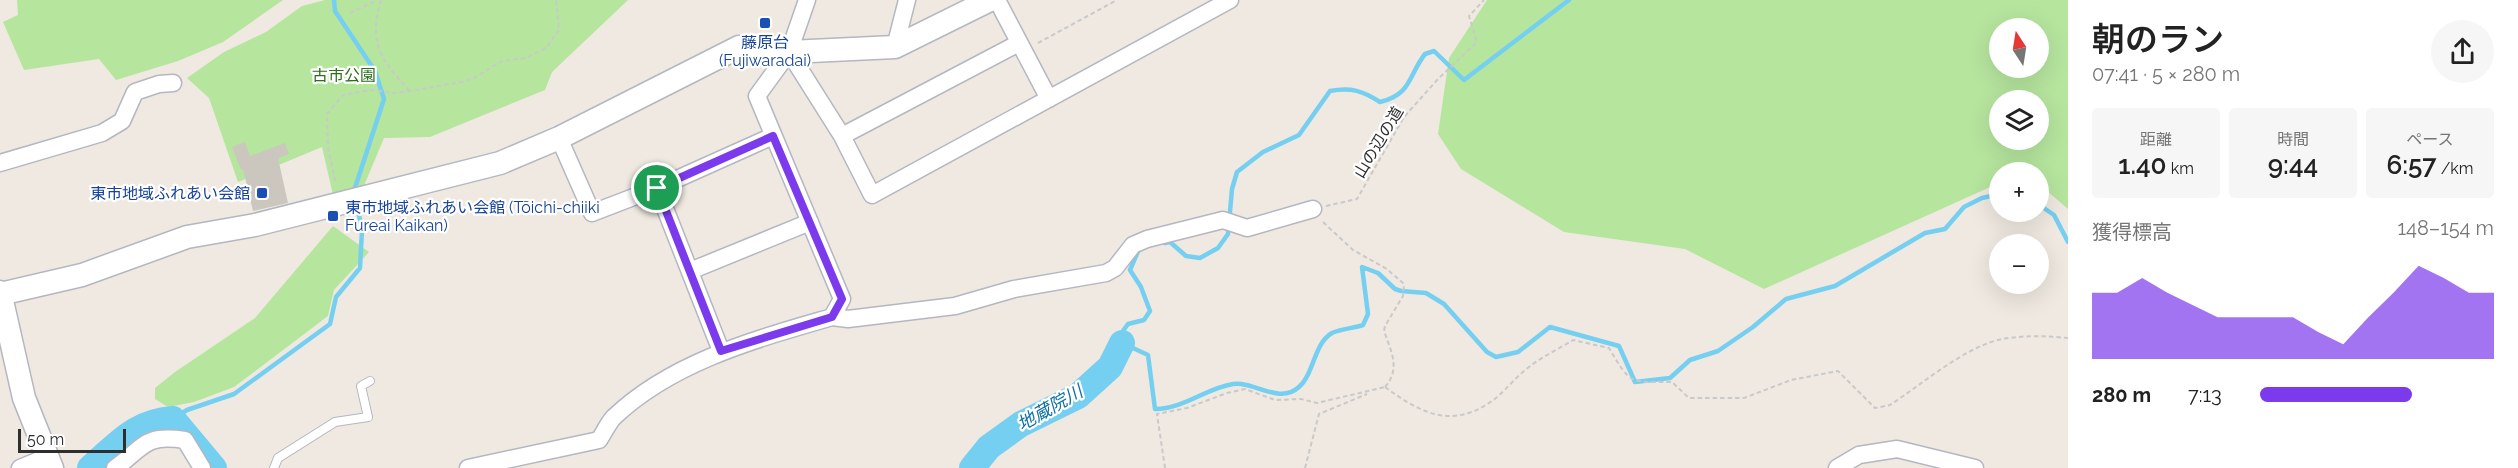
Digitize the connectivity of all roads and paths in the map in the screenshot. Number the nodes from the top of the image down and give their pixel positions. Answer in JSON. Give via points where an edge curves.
{"nodes":[{"id":1,"x":379,"y":0,"type":"edge"},
{"id":2,"x":555,"y":0,"type":"edge"},
{"id":3,"x":807,"y":0,"type":"edge"},
{"id":4,"x":907,"y":0,"type":"edge"},
{"id":5,"x":990,"y":0,"type":"edge"},
{"id":6,"x":997,"y":0,"type":"edge"},
{"id":7,"x":1117,"y":0,"type":"edge"},
{"id":8,"x":1230,"y":0,"type":"edge"},
{"id":9,"x":1484,"y":0,"type":"edge"},
{"id":10,"x":350,"y":13,"type":"dead end"},
{"id":11,"x":895,"y":47,"type":"junction"},
{"id":12,"x":1022,"y":47,"type":"junction"},
{"id":13,"x":789,"y":52,"type":"junction"},
{"id":14,"x":173,"y":83,"type":"dead end"},
{"id":15,"x":410,"y":91,"type":"junction"},
{"id":16,"x":1049,"y":99,"type":"junction"},
{"id":17,"x":773,"y":136,"type":"junction"},
{"id":18,"x":842,"y":136,"type":"junction"},
{"id":19,"x":559,"y":138,"type":"junction"},
{"id":20,"x":0,"y":163,"type":"edge"},
{"id":21,"x":335,"y":181,"type":"dead end"},
{"id":22,"x":657,"y":188,"type":"junction"},
{"id":23,"x":1313,"y":209,"type":"junction"},
{"id":24,"x":810,"y":222,"type":"junction"},
{"id":25,"x":690,"y":271,"type":"junction"},
{"id":26,"x":0,"y":293,"type":"edge"},
{"id":27,"x":832,"y":317,"type":"junction"},
{"id":28,"x":2068,"y":338,"type":"edge"},
{"id":29,"x":721,"y":351,"type":"junction"},
{"id":30,"x":370,"y":381,"type":"dead end"},
{"id":31,"x":1385,"y":387,"type":"junction"},
{"id":32,"x":1372,"y":391,"type":"junction"},
{"id":33,"x":49,"y":463,"type":"edge"},
{"id":34,"x":20,"y":468,"type":"edge"},
{"id":35,"x":115,"y":468,"type":"edge"},
{"id":36,"x":202,"y":468,"type":"edge"},
{"id":37,"x":274,"y":468,"type":"edge"},
{"id":38,"x":468,"y":468,"type":"edge"},
{"id":39,"x":1165,"y":468,"type":"edge"},
{"id":40,"x":1305,"y":468,"type":"edge"},
{"id":41,"x":1838,"y":468,"type":"edge"},
{"id":42,"x":1974,"y":468,"type":"edge"}],
"edges":[{"from":1,"to":10,"type":"path"},
{"from":1,"to":15,"type":"path","via":[[375,35],[380,55]]},
{"from":2,"to":15,"type":"path","via":[[559,30],[546,48],[526,58],[502,61],[462,82]]},
{"from":3,"to":13,"type":"street"},
{"from":4,"to":11,"type":"street"},
{"from":5,"to":11,"type":"street"},
{"from":6,"to":12,"type":"street"},
{"from":7,"to":12,"type":"path"},
{"from":8,"to":16,"type":"street"},
{"from":9,"to":23,"type":"path","name":"山の辺の道","via":[[1469,16],[1477,42],[1404,117],[1357,199]]},
{"from":11,"to":13,"type":"street"},
{"from":12,"to":16,"type":"street"},
{"from":12,"to":18,"type":"street"},
{"from":13,"to":17,"type":"street","via":[[757,96]]},
{"from":13,"to":18,"type":"street"},
{"from":13,"to":19,"type":"street","via":[[738,47]]},
{"from":14,"to":20,"type":"street","via":[[135,92],[122,120],[102,133]]},
{"from":15,"to":21,"type":"path","via":[[371,90],[343,95],[327,114]]},
{"from":16,"to":18,"type":"street","via":[[872,195]]},
{"from":17,"to":22,"type":"street"},
{"from":17,"to":24,"type":"street"},
{"from":19,"to":22,"type":"street","via":[[592,213]]},
{"from":19,"to":26,"type":"street","via":[[500,163],[255,225],[187,237],[82,275]]},
{"from":22,"to":25,"type":"street"},
{"from":23,"to":27,"type":"street","via":[[1247,228],[1223,220],[1147,239],[1133,245],[1115,268],[1106,273],[1014,289],[955,306],[848,319]]},
{"from":23,"to":31,"type":"path","via":[[1353,250],[1387,269],[1404,284],[1403,296],[1384,331],[1395,368]]},
{"from":24,"to":25,"type":"street"},
{"from":24,"to":27,"type":"street","via":[[842,299]]},
{"from":25,"to":29,"type":"street"},
{"from":26,"to":33,"type":"street","via":[[24,398]]},
{"from":27,"to":29,"type":"street"},
{"from":28,"to":31,"type":"path","via":[[2001,339],[1973,350],[1890,405],[1875,408],[1838,371],[1791,380],[1744,398],[1689,398],[1672,382],[1635,382],[1609,348],[1573,340],[1524,370],[1489,403],[1463,416],[1440,416],[1411,406]]},
{"from":29,"to":38,"type":"street","via":[[654,387],[613,418],[599,440]]},
{"from":30,"to":37,"type":"lane","via":[[361,386],[368,417],[335,422],[278,458]]},
{"from":31,"to":32,"type":"path"},
{"from":32,"to":39,"type":"path","via":[[1317,403],[1275,400],[1245,389],[1157,414]]},
{"from":32,"to":40,"type":"path","via":[[1319,414]]},
{"from":33,"to":34,"type":"street"},
{"from":35,"to":36,"type":"street","via":[[151,439],[168,437],[185,440]]},
{"from":41,"to":42,"type":"street","via":[[1859,455],[1897,449]]}]}
